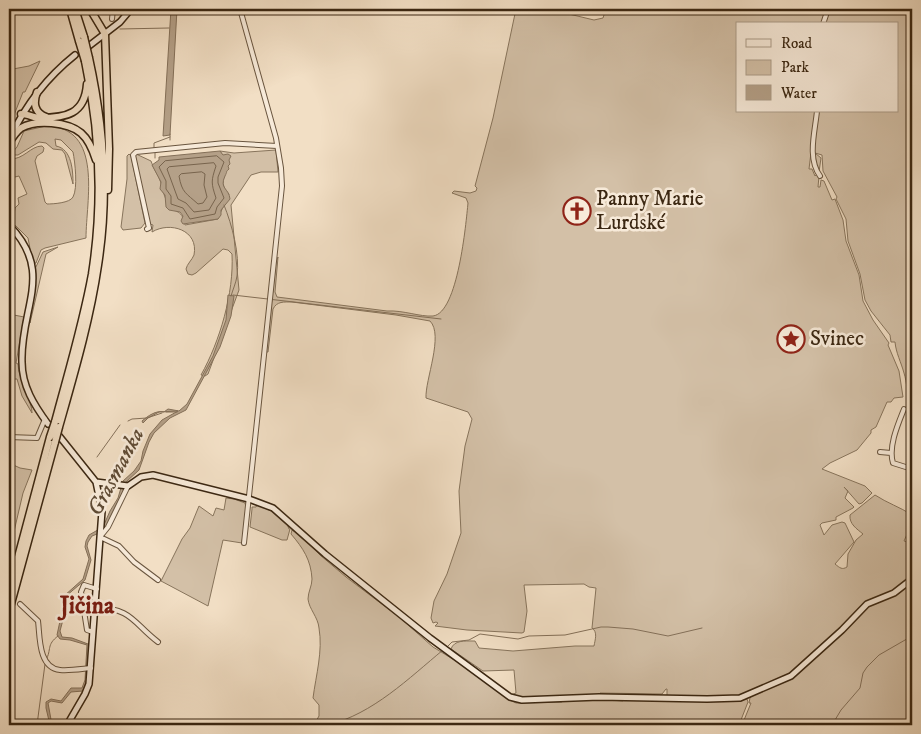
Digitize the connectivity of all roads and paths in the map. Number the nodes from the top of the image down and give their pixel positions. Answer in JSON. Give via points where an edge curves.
{"nodes":[{"id":1,"x":70,"y":9,"type":"edge"},
{"id":2,"x":75,"y":9,"type":"edge"},
{"id":3,"x":90,"y":9,"type":"edge"},
{"id":4,"x":113,"y":9,"type":"edge"},
{"id":5,"x":131,"y":9,"type":"edge"},
{"id":6,"x":240,"y":9,"type":"edge"},
{"id":7,"x":828,"y":9,"type":"edge"},
{"id":8,"x":112,"y":19,"type":"dead end"},
{"id":9,"x":825,"y":22,"type":"edge"},
{"id":10,"x":106,"y":34,"type":"junction"},
{"id":11,"x":82,"y":39,"type":"junction"},
{"id":12,"x":84,"y":50,"type":"dead end"},
{"id":13,"x":76,"y":55,"type":"dead end"},
{"id":14,"x":87,"y":60,"type":"junction"},
{"id":15,"x":86,"y":69,"type":"junction"},
{"id":16,"x":37,"y":92,"type":"junction"},
{"id":17,"x":817,"y":112,"type":"edge"},
{"id":18,"x":22,"y":114,"type":"junction"},
{"id":19,"x":45,"y":120,"type":"junction"},
{"id":20,"x":9,"y":142,"type":"edge"},
{"id":21,"x":277,"y":146,"type":"junction"},
{"id":22,"x":99,"y":172,"type":"junction"},
{"id":23,"x":820,"y":176,"type":"dead end"},
{"id":24,"x":9,"y":225,"type":"edge"},
{"id":25,"x":147,"y":230,"type":"dead end"},
{"id":26,"x":102,"y":231,"type":"junction"},
{"id":27,"x":904,"y":409,"type":"dead end"},
{"id":28,"x":52,"y":429,"type":"junction"},
{"id":29,"x":9,"y":437,"type":"edge"},
{"id":30,"x":880,"y":452,"type":"dead end"},
{"id":31,"x":891,"y":454,"type":"junction"},
{"id":32,"x":912,"y":469,"type":"edge"},
{"id":33,"x":96,"y":482,"type":"junction"},
{"id":34,"x":126,"y":486,"type":"junction"},
{"id":35,"x":249,"y":499,"type":"junction"},
{"id":36,"x":100,"y":533,"type":"junction"},
{"id":37,"x":244,"y":543,"type":"dead end"},
{"id":38,"x":912,"y":579,"type":"edge"},
{"id":39,"x":158,"y":580,"type":"dead end"},
{"id":40,"x":96,"y":589,"type":"junction"},
{"id":41,"x":9,"y":591,"type":"edge"},
{"id":42,"x":20,"y":604,"type":"dead end"},
{"id":43,"x":95,"y":607,"type":"junction"},
{"id":44,"x":9,"y":611,"type":"edge"},
{"id":45,"x":94,"y":632,"type":"junction"},
{"id":46,"x":158,"y":642,"type":"dead end"},
{"id":47,"x":88,"y":668,"type":"junction"},
{"id":48,"x":67,"y":725,"type":"edge"}],
"edges":[{"from":1,"to":11,"type":"highway"},
{"from":2,"to":11,"type":"highway"},
{"from":3,"to":10,"type":"highway"},
{"from":4,"to":8,"type":"street"},
{"from":5,"to":10,"type":"street"},
{"from":6,"to":21,"type":"street"},
{"from":7,"to":9,"type":"street"},
{"from":10,"to":12,"type":"street"},
{"from":10,"to":26,"type":"highway","via":[[110,149],[108,196]]},
{"from":11,"to":14,"type":"highway","bridge":true},
{"from":13,"to":16,"type":"street"},
{"from":14,"to":15,"type":"highway"},
{"from":14,"to":26,"type":"highway","via":[[98,103],[102,138]]},
{"from":15,"to":19,"type":"highway","via":[[86,93],[81,105],[74,112]]},
{"from":15,"to":22,"type":"highway"},
{"from":16,"to":18,"type":"street"},
{"from":16,"to":19,"type":"highway","via":[[35,108]]},
{"from":17,"to":23,"type":"street","via":[[813,158]]},
{"from":18,"to":19,"type":"highway","via":[[30,121]]},
{"from":18,"to":20,"type":"street"},
{"from":19,"to":20,"type":"highway","via":[[23,127]]},
{"from":19,"to":22,"type":"highway","via":[[66,125],[81,134],[92,148]]},
{"from":21,"to":25,"type":"street","via":[[224,143],[136,152]]},
{"from":21,"to":35,"type":"street","via":[[281,202]]},
{"from":22,"to":28,"type":"highway","via":[[97,231],[91,276],[80,331]]},
{"from":24,"to":28,"type":"street","via":[[31,257],[31,299],[22,347],[28,392]]},
{"from":26,"to":28,"type":"highway","via":[[91,305]]},
{"from":27,"to":31,"type":"street"},
{"from":28,"to":29,"type":"street","via":[[36,438]]},
{"from":28,"to":33,"type":"street"},
{"from":28,"to":41,"type":"highway"},
{"from":28,"to":44,"type":"highway"},
{"from":30,"to":31,"type":"street"},
{"from":31,"to":32,"type":"street","via":[[896,465]]},
{"from":33,"to":34,"type":"street"},
{"from":33,"to":36,"type":"street","via":[[102,511]]},
{"from":34,"to":35,"type":"street","via":[[141,477],[153,475]]},
{"from":34,"to":36,"type":"street","via":[[108,527]]},
{"from":35,"to":37,"type":"street"},
{"from":35,"to":38,"type":"street","via":[[273,508],[444,649],[510,697],[522,700],[740,698],[791,676],[867,604],[894,593]]},
{"from":36,"to":39,"type":"street"},
{"from":36,"to":40,"type":"street"},
{"from":40,"to":43,"type":"street"},
{"from":40,"to":45,"type":"street","via":[[84,585],[81,592],[87,630]]},
{"from":42,"to":47,"type":"street","via":[[38,621],[41,652],[55,669]]},
{"from":43,"to":45,"type":"street"},
{"from":43,"to":46,"type":"street","via":[[123,612]]},
{"from":45,"to":47,"type":"street"},
{"from":47,"to":48,"type":"street","via":[[89,684]]}]}
